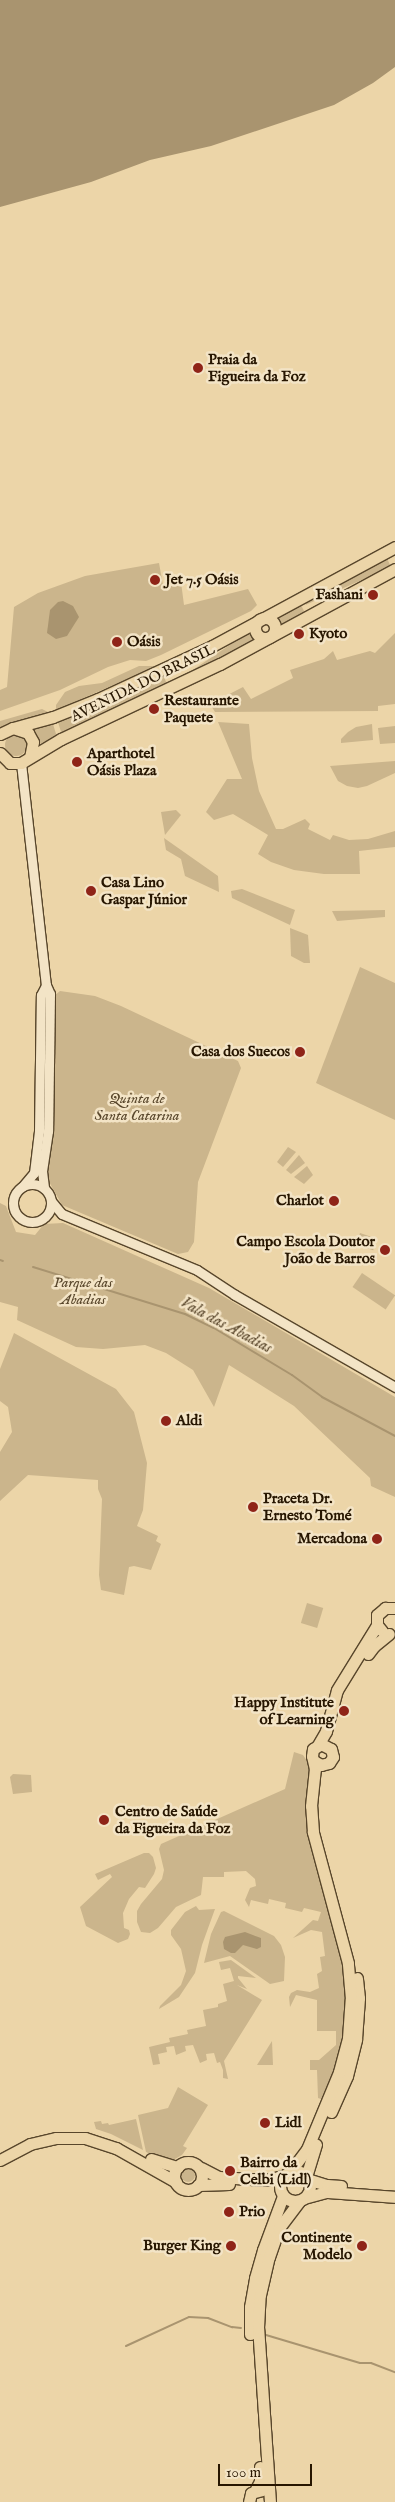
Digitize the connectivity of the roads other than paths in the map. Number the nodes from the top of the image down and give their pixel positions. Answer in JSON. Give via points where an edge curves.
{"nodes":[{"id":1,"x":395,"y":547,"type":"edge"},
{"id":2,"x":395,"y":569,"type":"edge"},
{"id":3,"x":260,"y":618,"type":"junction"},
{"id":4,"x":270,"y":636,"type":"junction"},
{"id":5,"x":5,"y":733,"type":"edge"},
{"id":6,"x":0,"y":753,"type":"edge"},
{"id":7,"x":15,"y":762,"type":"edge"},
{"id":8,"x":46,"y":985,"type":"junction"},
{"id":9,"x":23,"y":1186,"type":"junction"},
{"id":10,"x":44,"y":1188,"type":"junction"},
{"id":11,"x":50,"y":1202,"type":"junction"},
{"id":12,"x":62,"y":1214,"type":"junction"},
{"id":13,"x":46,"y":1215,"type":"junction"},
{"id":14,"x":395,"y":1387,"type":"edge"},
{"id":15,"x":393,"y":1606,"type":"edge"},
{"id":16,"x":377,"y":1625,"type":"junction"},
{"id":17,"x":392,"y":1633,"type":"edge"},
{"id":18,"x":318,"y":1745,"type":"junction"},
{"id":19,"x":330,"y":1746,"type":"junction"},
{"id":20,"x":319,"y":1763,"type":"junction"},
{"id":21,"x":0,"y":2152,"type":"edge"},
{"id":22,"x":0,"y":2160,"type":"edge"},
{"id":23,"x":178,"y":2167,"type":"junction"},
{"id":24,"x":201,"y":2168,"type":"junction"},
{"id":25,"x":286,"y":2174,"type":"junction"},
{"id":26,"x":307,"y":2178,"type":"junction"},
{"id":27,"x":176,"y":2182,"type":"junction"},
{"id":28,"x":198,"y":2185,"type":"junction"},
{"id":29,"x":395,"y":2190,"type":"edge"},
{"id":30,"x":282,"y":2194,"type":"junction"},
{"id":31,"x":395,"y":2197,"type":"edge"},
{"id":32,"x":302,"y":2199,"type":"junction"},
{"id":33,"x":255,"y":2491,"type":"junction"},
{"id":34,"x":269,"y":2499,"type":"edge"},
{"id":35,"x":249,"y":2502,"type":"edge"}],
"edges":[{"from":1,"to":3,"type":"main road","name":"AVENIDA DO BRASIL"},
{"from":2,"to":4,"type":"main road","name":"AVENIDA DO BRASIL"},
{"from":3,"to":4,"type":"main road","via":[[255,625],[257,634],[264,638]]},
{"from":3,"to":5,"type":"main road","name":"AVENIDA DO BRASIL","via":[[212,646],[98,699]]},
{"from":4,"to":7,"type":"main road","name":"AVENIDA DO BRASIL","via":[[220,664]]},
{"from":5,"to":7,"type":"main road","via":[[24,730],[31,737],[34,747]]},
{"from":6,"to":7,"type":"main road"},
{"from":7,"to":8,"type":"street","via":[[36,881]]},
{"from":8,"to":9,"type":"street","via":[[41,995],[39,1131],[34,1173]]},
{"from":8,"to":10,"type":"street","via":[[50,996]]},
{"from":9,"to":10,"type":"street","via":[[34,1184]]},
{"from":9,"to":13,"type":"street","via":[[13,1200],[16,1214],[28,1222],[38,1221]]},
{"from":10,"to":11,"type":"street"},
{"from":11,"to":12,"type":"street"},
{"from":11,"to":13,"type":"street"},
{"from":12,"to":13,"type":"street"},
{"from":12,"to":14,"type":"street","via":[[197,1270]]},
{"from":15,"to":16,"type":"main road","via":[[380,1611]]},
{"from":16,"to":17,"type":"main road","via":[[384,1633]]},
{"from":16,"to":18,"type":"main road","via":[[337,1690],[326,1731]]},
{"from":17,"to":19,"type":"main road","via":[[374,1646],[355,1670],[343,1692]]},
{"from":18,"to":19,"type":"main road"},
{"from":18,"to":20,"type":"main road","via":[[312,1753]]},
{"from":19,"to":20,"type":"main road","via":[[333,1757]]},
{"from":20,"to":25,"type":"main road","via":[[311,1806],[313,1832],[348,1963],[351,1999],[348,2038],[339,2072],[307,2149]]},
{"from":20,"to":26,"type":"main road","via":[[320,1830],[354,1961],[359,1998],[356,2039],[347,2076],[310,2157]]},
{"from":21,"to":23,"type":"main road","via":[[27,2138],[55,2132],[86,2132],[118,2142],[162,2164]]},
{"from":22,"to":27,"type":"main road","via":[[30,2144],[56,2138],[85,2138],[116,2148]]},
{"from":23,"to":24,"type":"main road","via":[[187,2162]]},
{"from":23,"to":27,"type":"main road","via":[[174,2176]]},
{"from":24,"to":25,"type":"main road","via":[[219,2177],[266,2180]]},
{"from":24,"to":28,"type":"main road"},
{"from":25,"to":26,"type":"main road","via":[[298,2172]]},
{"from":25,"to":30,"type":"main road","via":[[280,2184]]},
{"from":26,"to":29,"type":"main road","via":[[327,2185]]},
{"from":26,"to":32,"type":"main road","via":[[309,2191]]},
{"from":27,"to":28,"type":"main road","via":[[189,2189]]},
{"from":28,"to":30,"type":"main road","via":[[265,2187]]},
{"from":30,"to":32,"type":"main road","via":[[291,2201]]},
{"from":30,"to":33,"type":"main road","via":[[255,2278],[250,2307],[261,2474]]},
{"from":31,"to":32,"type":"main road","via":[[326,2192]]},
{"from":32,"to":34,"type":"main road","via":[[280,2228],[269,2256],[260,2295],[258,2328]]},
{"from":33,"to":34,"type":"main road","via":[[263,2490]]},
{"from":33,"to":35,"type":"main road"}]}
